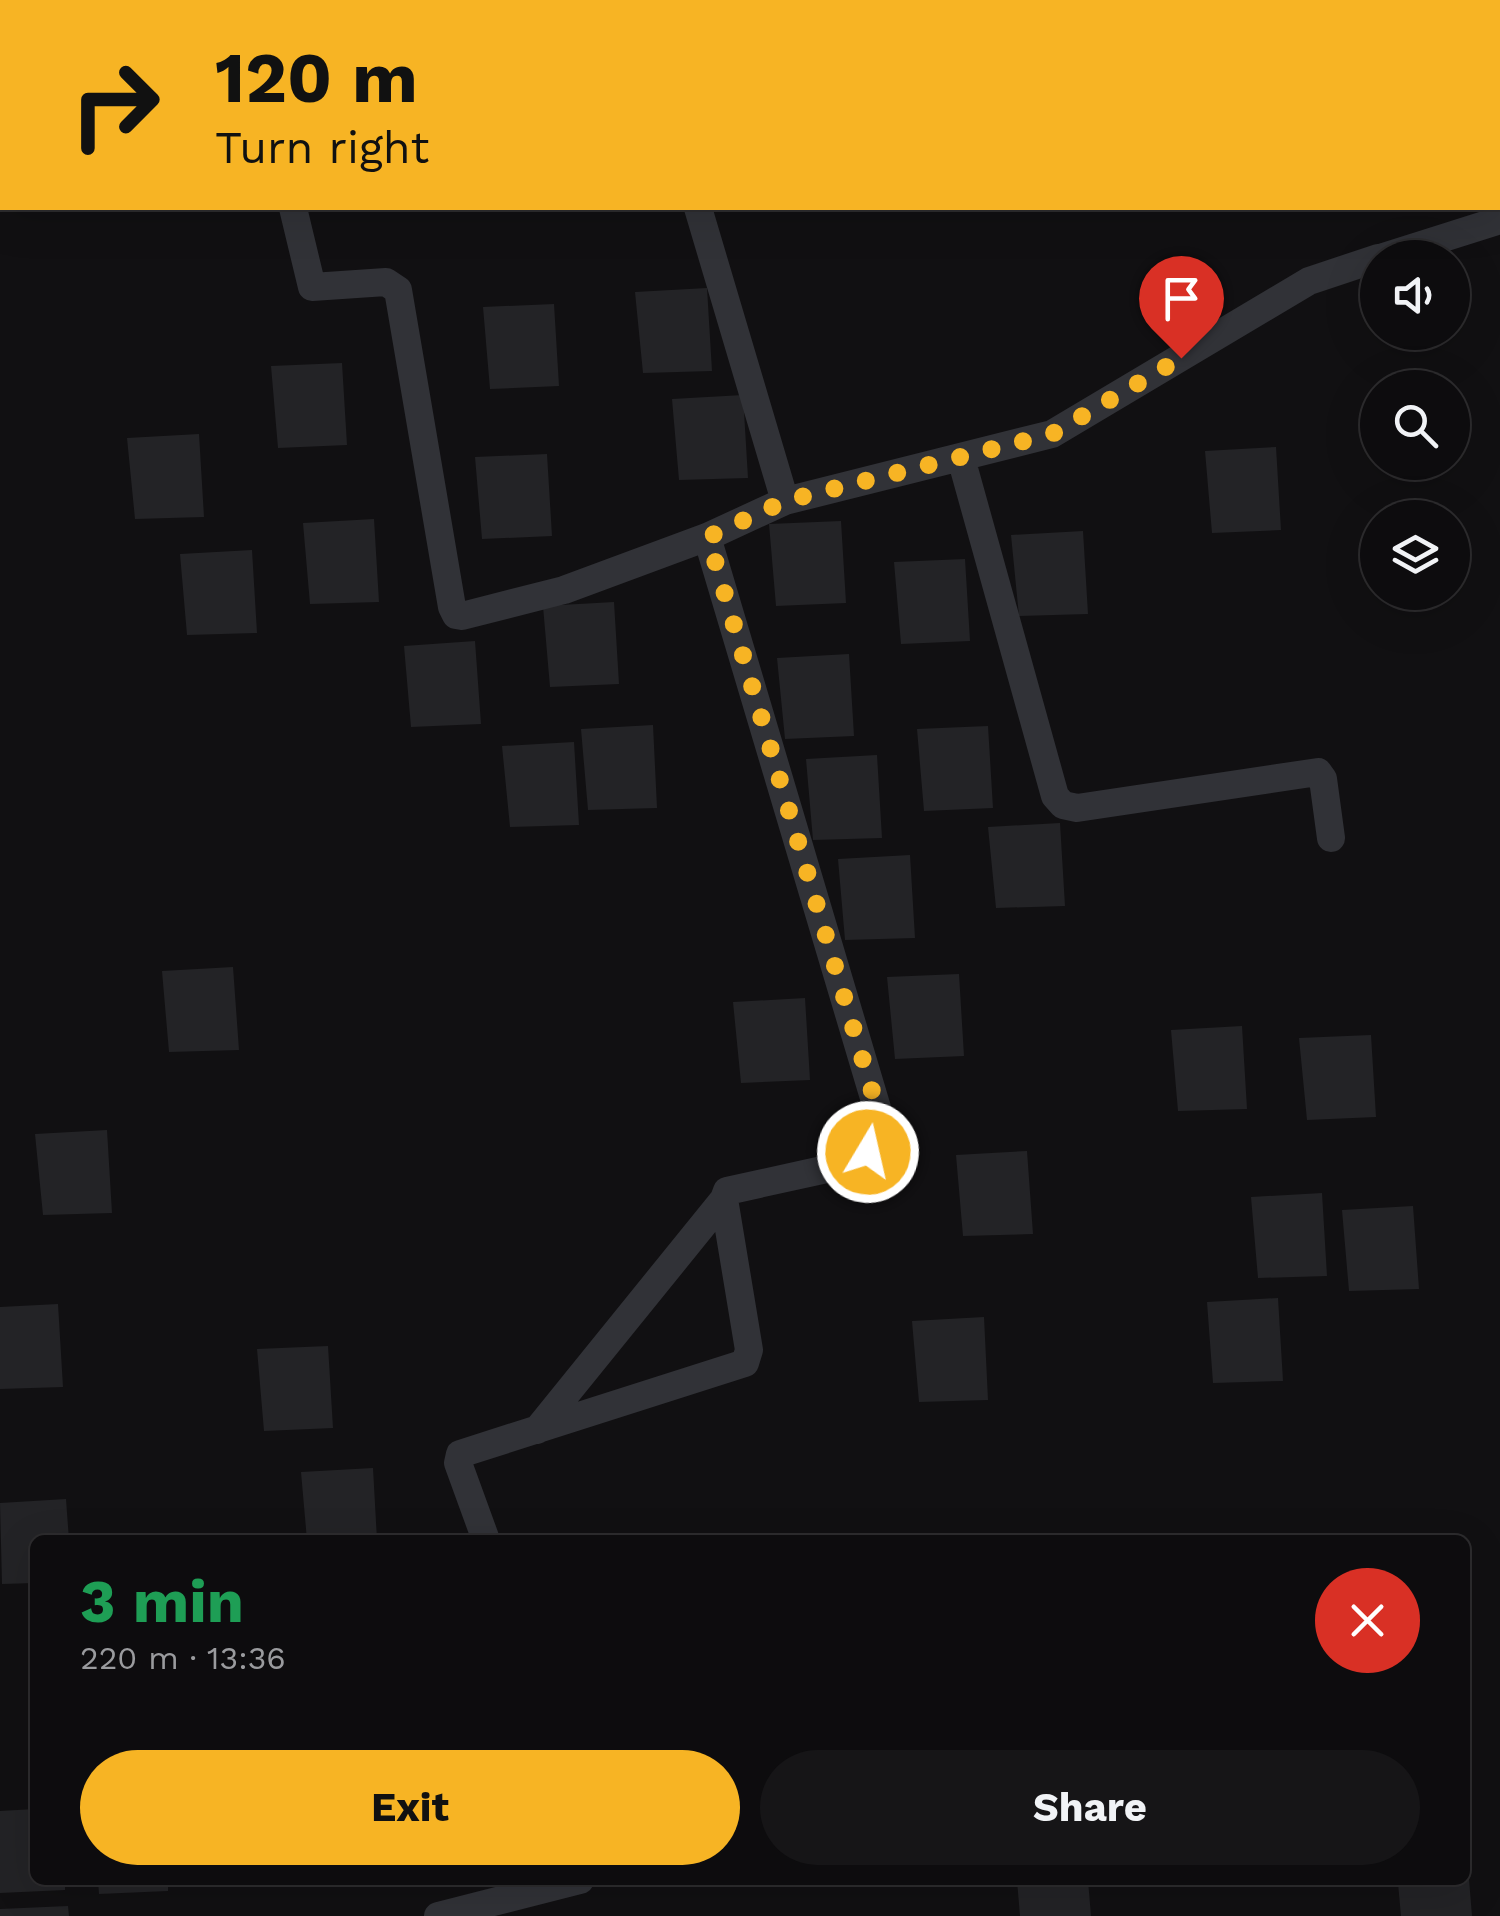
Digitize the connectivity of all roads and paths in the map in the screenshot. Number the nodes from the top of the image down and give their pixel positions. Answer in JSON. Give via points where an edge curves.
{"nodes":[{"id":1,"x":293,"y":210,"type":"edge"},
{"id":2,"x":699,"y":210,"type":"edge"},
{"id":3,"x":1500,"y":220,"type":"edge"},
{"id":4,"x":1436,"y":240,"type":"edge"},
{"id":5,"x":1360,"y":264,"type":"edge"},
{"id":6,"x":961,"y":458,"type":"junction"},
{"id":7,"x":785,"y":501,"type":"junction"},
{"id":8,"x":708,"y":537,"type":"junction"},
{"id":9,"x":1331,"y":838,"type":"dead end"},
{"id":10,"x":724,"y":1199,"type":"junction"},
{"id":11,"x":537,"y":1430,"type":"junction"},
{"id":12,"x":484,"y":1535,"type":"edge"},
{"id":13,"x":560,"y":1885,"type":"edge"},
{"id":14,"x":438,"y":1916,"type":"edge"}],
"edges":[{"from":1,"to":8,"type":"street","via":[[312,287],[386,282],[398,290],[456,615],[564,590]]},
{"from":2,"to":7,"type":"street"},
{"from":3,"to":4,"type":"street"},
{"from":5,"to":6,"type":"street","via":[[1309,281],[1052,434]]},
{"from":6,"to":7,"type":"street"},
{"from":6,"to":9,"type":"street","via":[[1054,796],[1063,806],[1318,772]]},
{"from":7,"to":8,"type":"street"},
{"from":8,"to":10,"type":"street","via":[[879,1124],[868,1152],[854,1162],[736,1187]]},
{"from":10,"to":11,"type":"street"},
{"from":10,"to":11,"type":"street","via":[[749,1350],[745,1363]]},
{"from":11,"to":12,"type":"street","via":[[460,1454]]},
{"from":13,"to":14,"type":"street"}]}
